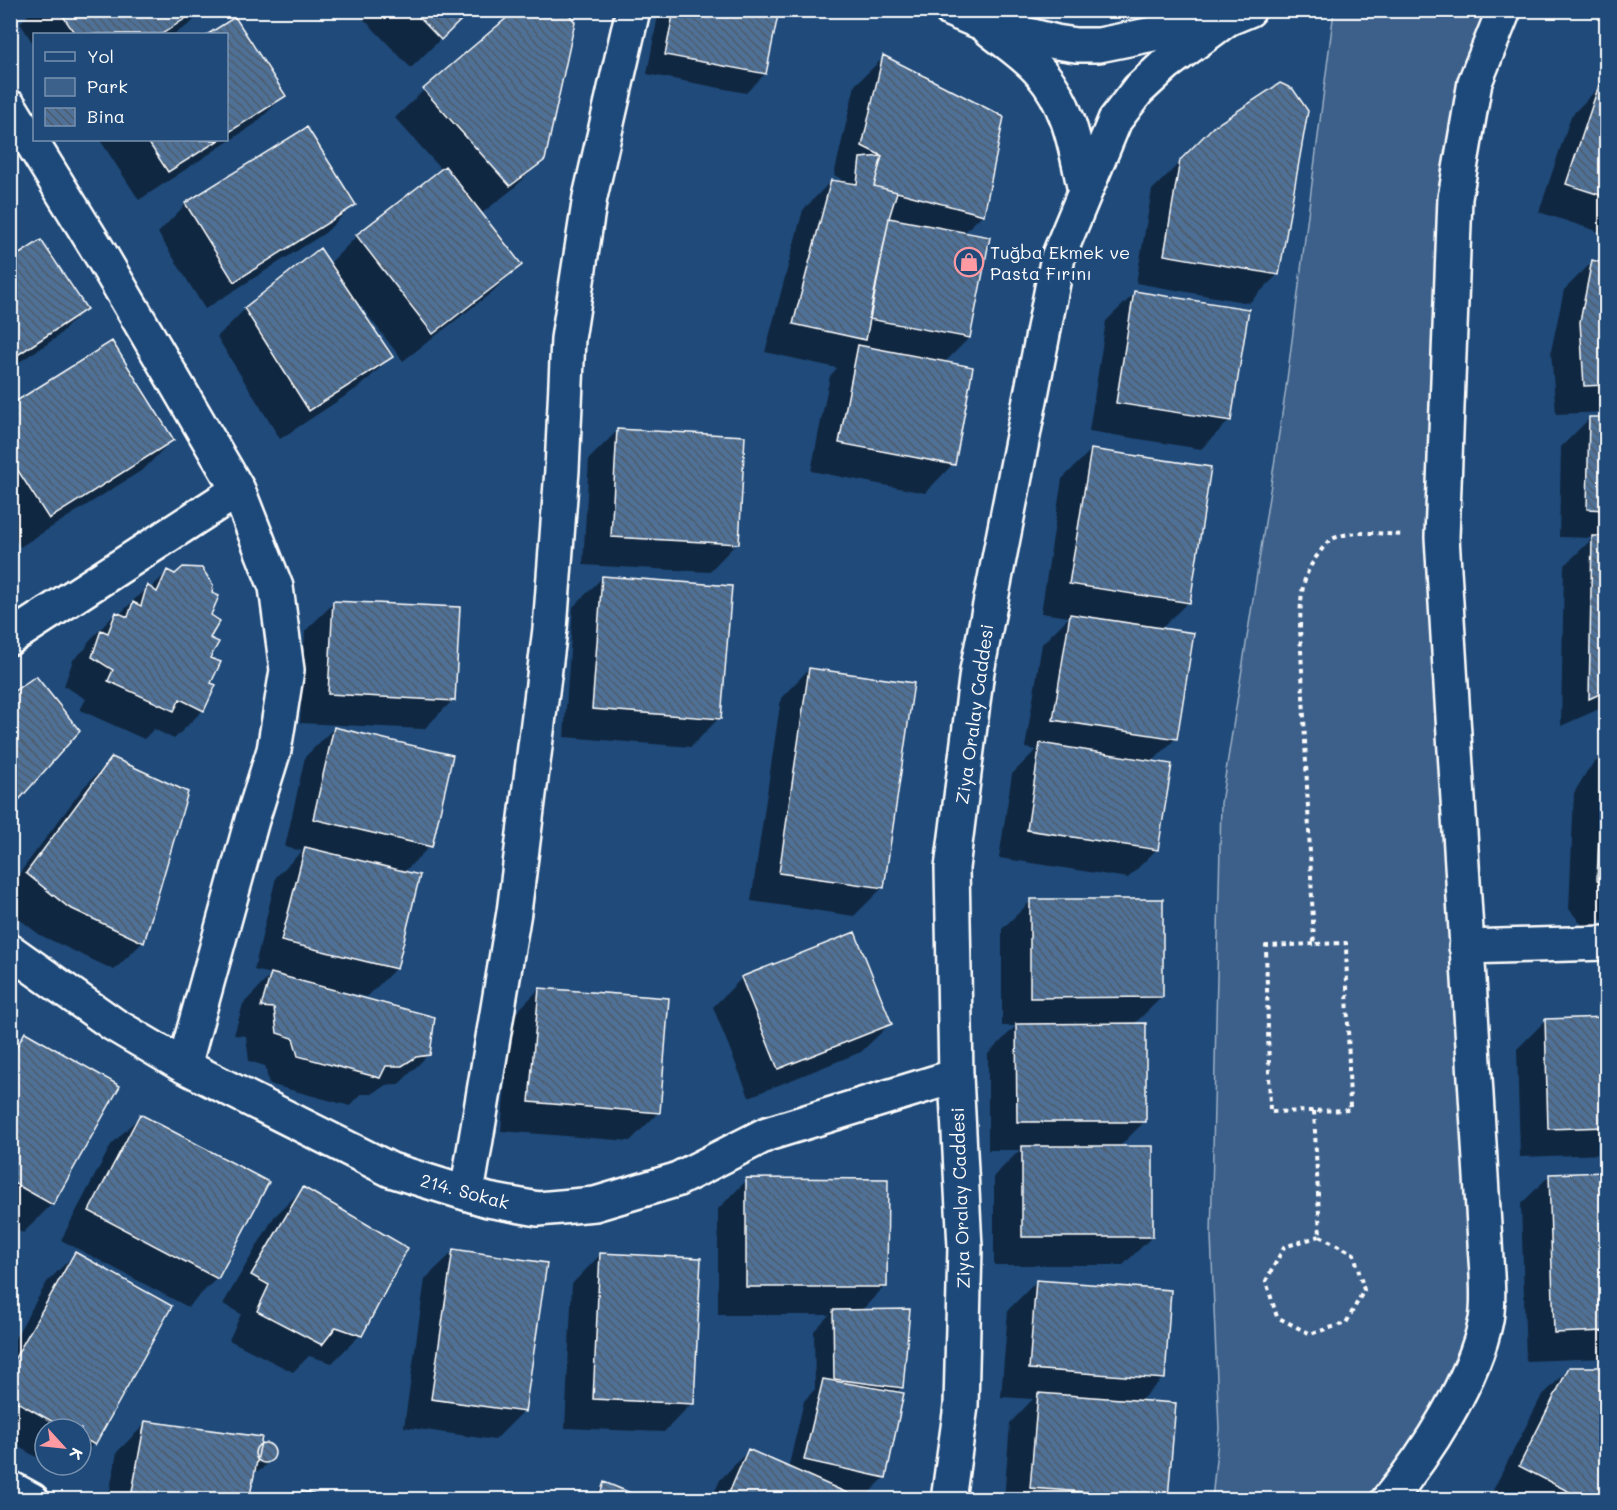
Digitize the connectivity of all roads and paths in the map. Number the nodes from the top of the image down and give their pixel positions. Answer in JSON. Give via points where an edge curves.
{"nodes":[{"id":1,"x":633,"y":10,"type":"edge"},
{"id":2,"x":951,"y":10,"type":"edge"},
{"id":3,"x":1504,"y":10,"type":"edge"},
{"id":4,"x":1238,"y":15,"type":"edge"},
{"id":5,"x":982,"y":23,"type":"junction"},
{"id":6,"x":10,"y":107,"type":"edge"},
{"id":7,"x":1085,"y":191,"type":"junction"},
{"id":8,"x":238,"y":490,"type":"junction"},
{"id":9,"x":1443,"y":537,"type":"junction"},
{"id":10,"x":10,"y":638,"type":"edge"},
{"id":11,"x":1606,"y":943,"type":"edge"},
{"id":12,"x":1314,"y":944,"type":"junction"},
{"id":13,"x":1466,"y":947,"type":"junction"},
{"id":14,"x":10,"y":951,"type":"edge"},
{"id":15,"x":184,"y":1066,"type":"junction"},
{"id":16,"x":956,"y":1076,"type":"junction"},
{"id":17,"x":1314,"y":1111,"type":"junction"},
{"id":18,"x":467,"y":1193,"type":"junction"},
{"id":19,"x":1320,"y":1236,"type":"junction"},
{"id":20,"x":10,"y":1488,"type":"edge"},
{"id":21,"x":32,"y":1500,"type":"edge"},
{"id":22,"x":948,"y":1500,"type":"edge"},
{"id":23,"x":1388,"y":1500,"type":"edge"}],
"edges":[{"from":1,"to":18,"type":"street","via":[[590,197],[568,339],[550,629],[514,912]]},
{"from":2,"to":5,"type":"street"},
{"from":3,"to":9,"type":"street","via":[[1475,82],[1455,198]]},
{"from":4,"to":5,"type":"street","via":[[1099,45],[1056,42]]},
{"from":4,"to":7,"type":"street","name":"Ziya Oralay Caddesi","via":[[1166,64],[1138,90],[1115,120]]},
{"from":5,"to":7,"type":"street","via":[[1040,72],[1052,88],[1071,128]]},
{"from":6,"to":8,"type":"street"},
{"from":7,"to":16,"type":"street","name":"Ziya Oralay Caddesi","via":[[1058,257],[977,671],[952,868]]},
{"from":8,"to":10,"type":"street"},
{"from":8,"to":15,"type":"street","via":[[276,587],[287,670],[274,750]]},
{"from":9,"to":12,"type":"path","via":[[1354,533],[1335,537],[1312,561],[1305,576],[1300,627]]},
{"from":9,"to":13,"type":"street"},
{"from":11,"to":13,"type":"street"},
{"from":12,"to":17,"type":"path","via":[[1346,943],[1350,1110]]},
{"from":12,"to":17,"type":"path","via":[[1266,946],[1270,1112]]},
{"from":13,"to":23,"type":"street","via":[[1485,1242],[1486,1319],[1465,1382]]},
{"from":14,"to":15,"type":"street","name":"214. Sokak","via":[[113,1024]]},
{"from":15,"to":18,"type":"street","name":"214. Sokak","via":[[391,1170]]},
{"from":16,"to":18,"type":"street","name":"214. Sokak","via":[[767,1134],[676,1179],[595,1204],[538,1209]]},
{"from":16,"to":22,"type":"street","name":"Ziya Oralay Caddesi","via":[[965,1247],[961,1407]]},
{"from":17,"to":19,"type":"path"},
{"from":19,"to":19,"type":"path","via":[[1354,1254],[1364,1290],[1346,1323],[1310,1334],[1277,1317],[1266,1281],[1284,1247]]},
{"from":20,"to":21,"type":"street"}]}
